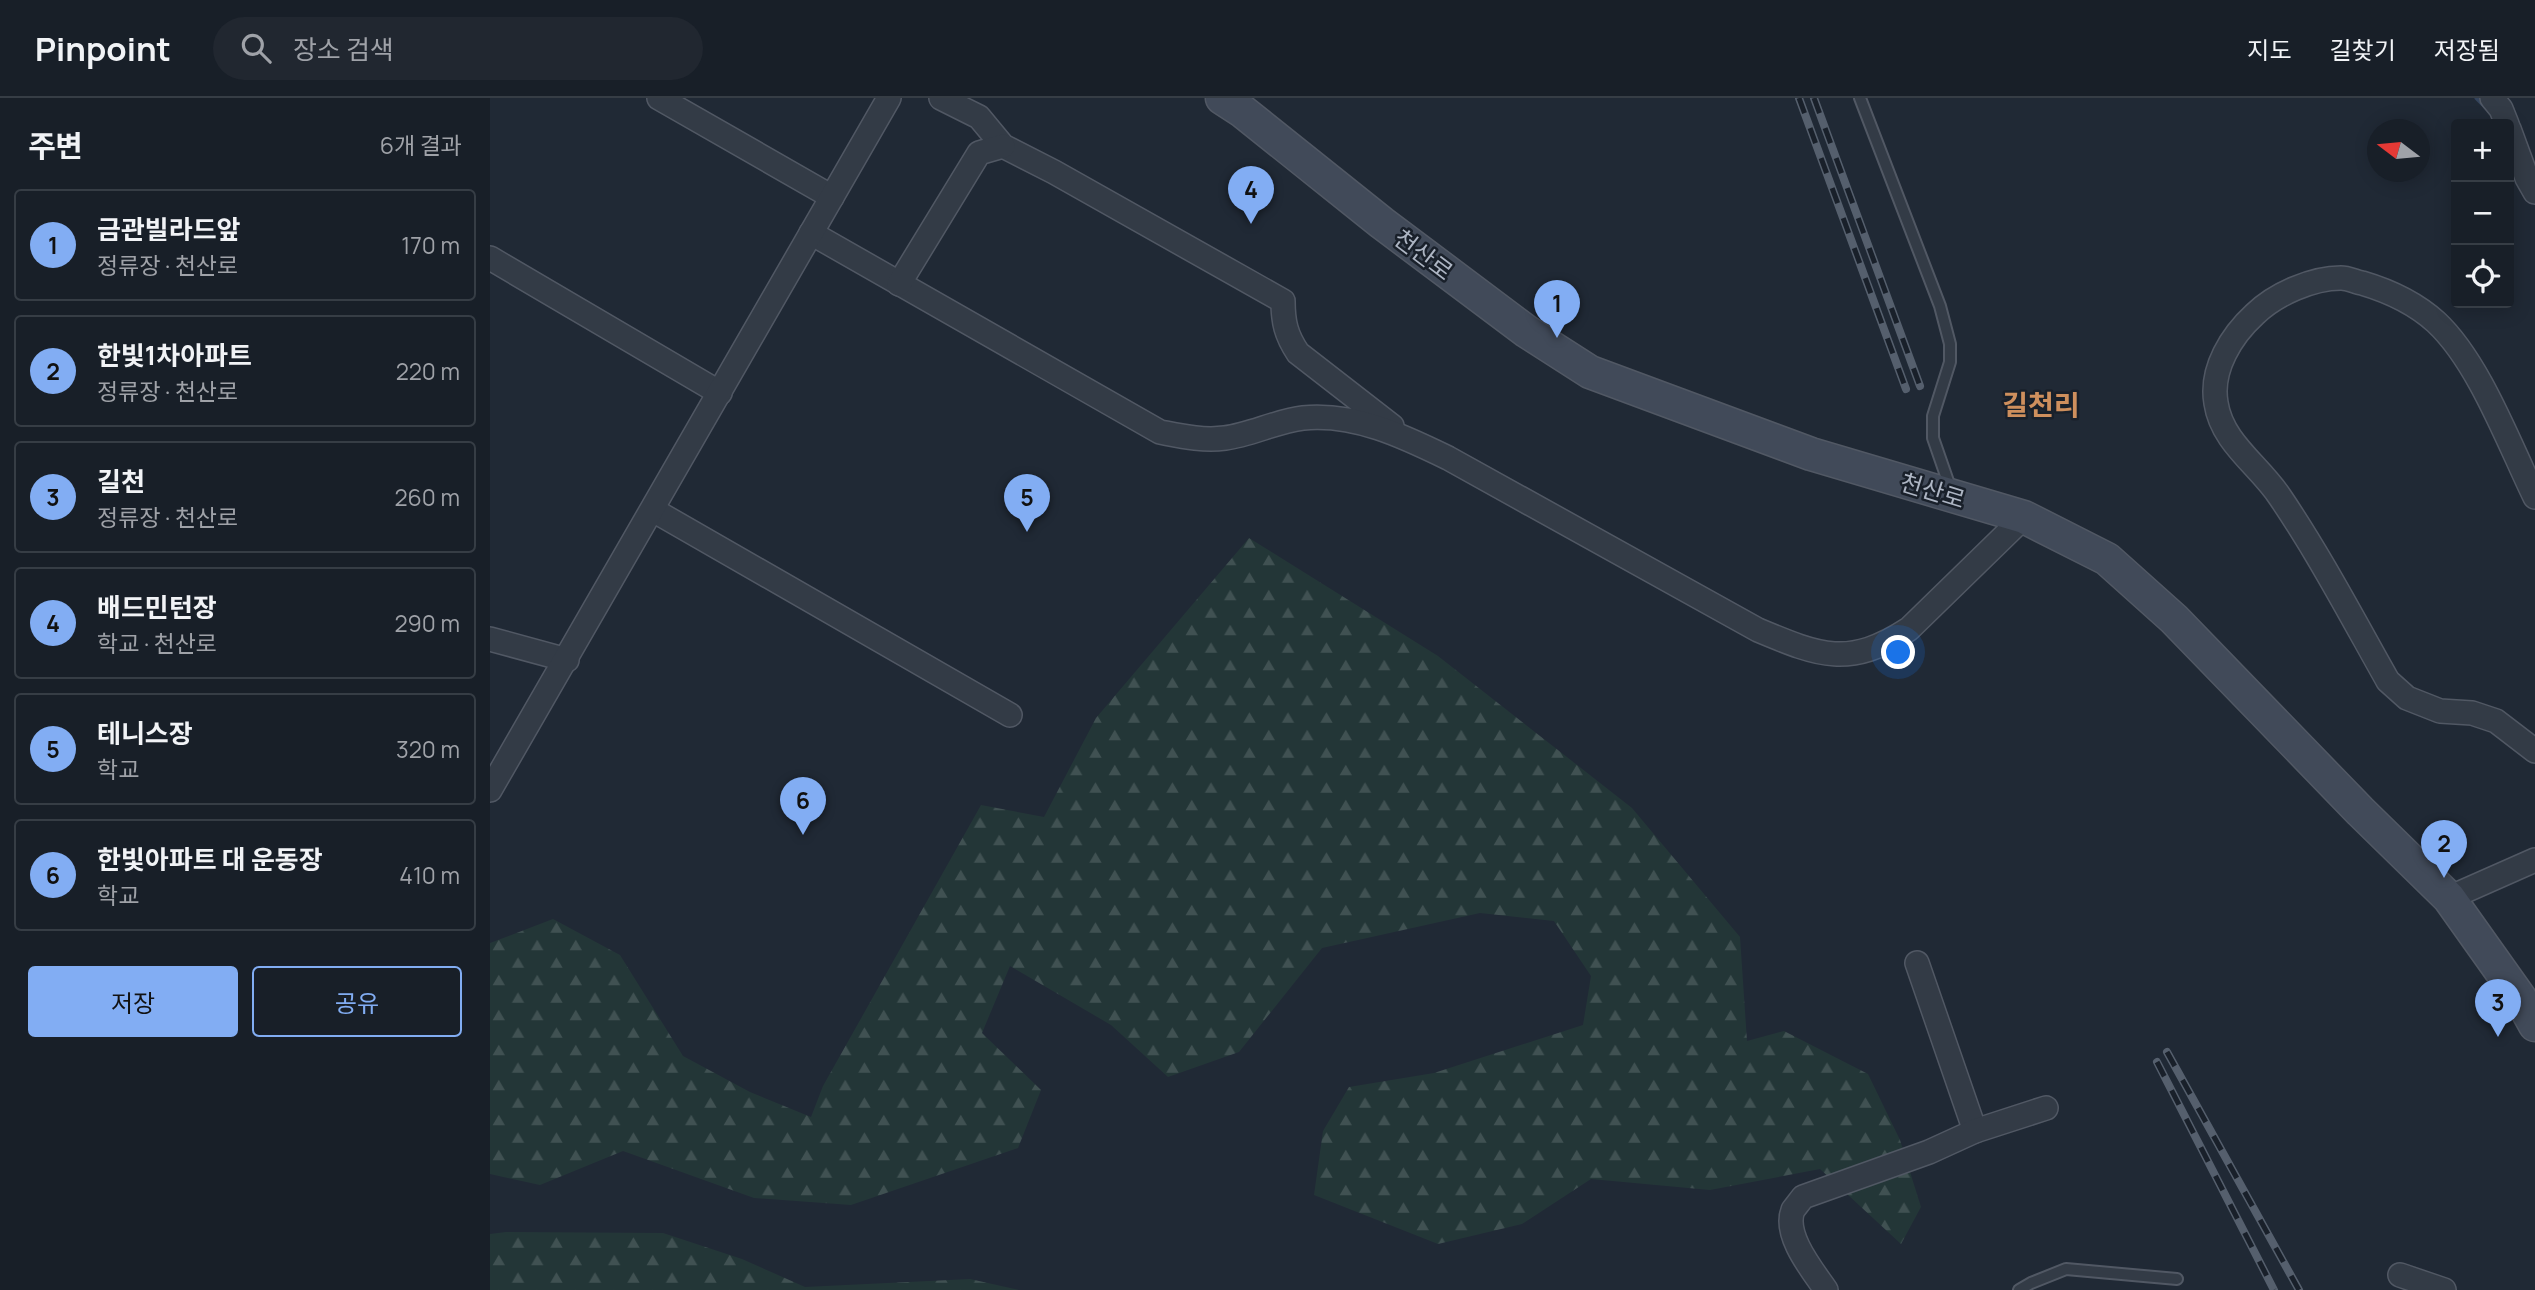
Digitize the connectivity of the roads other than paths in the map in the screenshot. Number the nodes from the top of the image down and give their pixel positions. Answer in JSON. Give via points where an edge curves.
{"nodes":[{"id":1,"x":659,"y":98,"type":"edge"},
{"id":2,"x":889,"y":98,"type":"edge"},
{"id":3,"x":941,"y":98,"type":"edge"},
{"id":4,"x":1222,"y":98,"type":"edge"},
{"id":5,"x":1860,"y":98,"type":"edge"},
{"id":6,"x":2492,"y":98,"type":"edge"},
{"id":7,"x":2505,"y":119,"type":"edge"},
{"id":8,"x":2514,"y":143,"type":"edge"},
{"id":9,"x":1003,"y":146,"type":"junction"},
{"id":10,"x":2535,"y":192,"type":"edge"},
{"id":11,"x":832,"y":197,"type":"junction"},
{"id":12,"x":811,"y":233,"type":"junction"},
{"id":13,"x":490,"y":258,"type":"edge"},
{"id":14,"x":898,"y":284,"type":"junction"},
{"id":15,"x":720,"y":393,"type":"junction"},
{"id":16,"x":1408,"y":438,"type":"junction"},
{"id":17,"x":1953,"y":496,"type":"junction"},
{"id":18,"x":2535,"y":497,"type":"edge"},
{"id":19,"x":653,"y":510,"type":"junction"},
{"id":20,"x":2024,"y":517,"type":"junction"},
{"id":21,"x":490,"y":639,"type":"edge"},
{"id":22,"x":567,"y":660,"type":"junction"},
{"id":23,"x":1010,"y":716,"type":"dead end"},
{"id":24,"x":2535,"y":751,"type":"edge"},
{"id":25,"x":490,"y":790,"type":"edge"},
{"id":26,"x":2535,"y":860,"type":"edge"},
{"id":27,"x":2449,"y":898,"type":"junction"},
{"id":28,"x":1917,"y":962,"type":"dead end"},
{"id":29,"x":2535,"y":1025,"type":"edge"},
{"id":30,"x":2046,"y":1108,"type":"dead end"},
{"id":31,"x":1975,"y":1131,"type":"junction"},
{"id":32,"x":2400,"y":1275,"type":"dead end"},
{"id":33,"x":2176,"y":1279,"type":"dead end"},
{"id":34,"x":1826,"y":1290,"type":"edge"},
{"id":35,"x":2018,"y":1290,"type":"edge"},
{"id":36,"x":2444,"y":1290,"type":"edge"}],
"edges":[{"from":1,"to":11,"type":"street"},
{"from":2,"to":11,"type":"street"},
{"from":3,"to":9,"type":"street","via":[[979,117]]},
{"from":4,"to":17,"type":"street","name":"천산로","via":[[1526,331],[1590,372],[1811,454]]},
{"from":5,"to":17,"type":"lane","via":[[1940,306],[1950,344],[1950,362],[1933,416],[1933,438]]},
{"from":6,"to":7,"type":"street"},
{"from":8,"to":10,"type":"street"},
{"from":9,"to":14,"type":"street","via":[[979,153]]},
{"from":9,"to":16,"type":"street","via":[[1283,301],[1287,338],[1298,353]]},
{"from":11,"to":12,"type":"street"},
{"from":12,"to":14,"type":"street"},
{"from":12,"to":15,"type":"street"},
{"from":13,"to":15,"type":"street"},
{"from":14,"to":16,"type":"street","via":[[1160,432],[1225,439],[1304,418],[1341,419]]},
{"from":15,"to":19,"type":"street"},
{"from":16,"to":20,"type":"street","via":[[1758,630],[1824,653],[1868,652],[1909,629]]},
{"from":17,"to":20,"type":"street","name":"천산로"},
{"from":18,"to":24,"type":"street","via":[[2461,352],[2437,323],[2411,303],[2343,278],[2302,285],[2263,306],[2225,350],[2215,401],[2224,430],[2278,494],[2306,536],[2388,681],[2407,698],[2440,711],[2496,720]]},
{"from":19,"to":22,"type":"street"},
{"from":19,"to":23,"type":"street"},
{"from":20,"to":27,"type":"street","name":"천산로","via":[[2106,559],[2164,611]]},
{"from":21,"to":22,"type":"street"},
{"from":22,"to":25,"type":"street"},
{"from":26,"to":27,"type":"street"},
{"from":27,"to":29,"type":"street","name":"천산로"},
{"from":28,"to":31,"type":"street"},
{"from":30,"to":31,"type":"street"},
{"from":31,"to":34,"type":"street","via":[[1803,1197],[1793,1211],[1791,1228]]},
{"from":32,"to":36,"type":"street"},
{"from":33,"to":35,"type":"lane","via":[[2066,1269]]}]}
